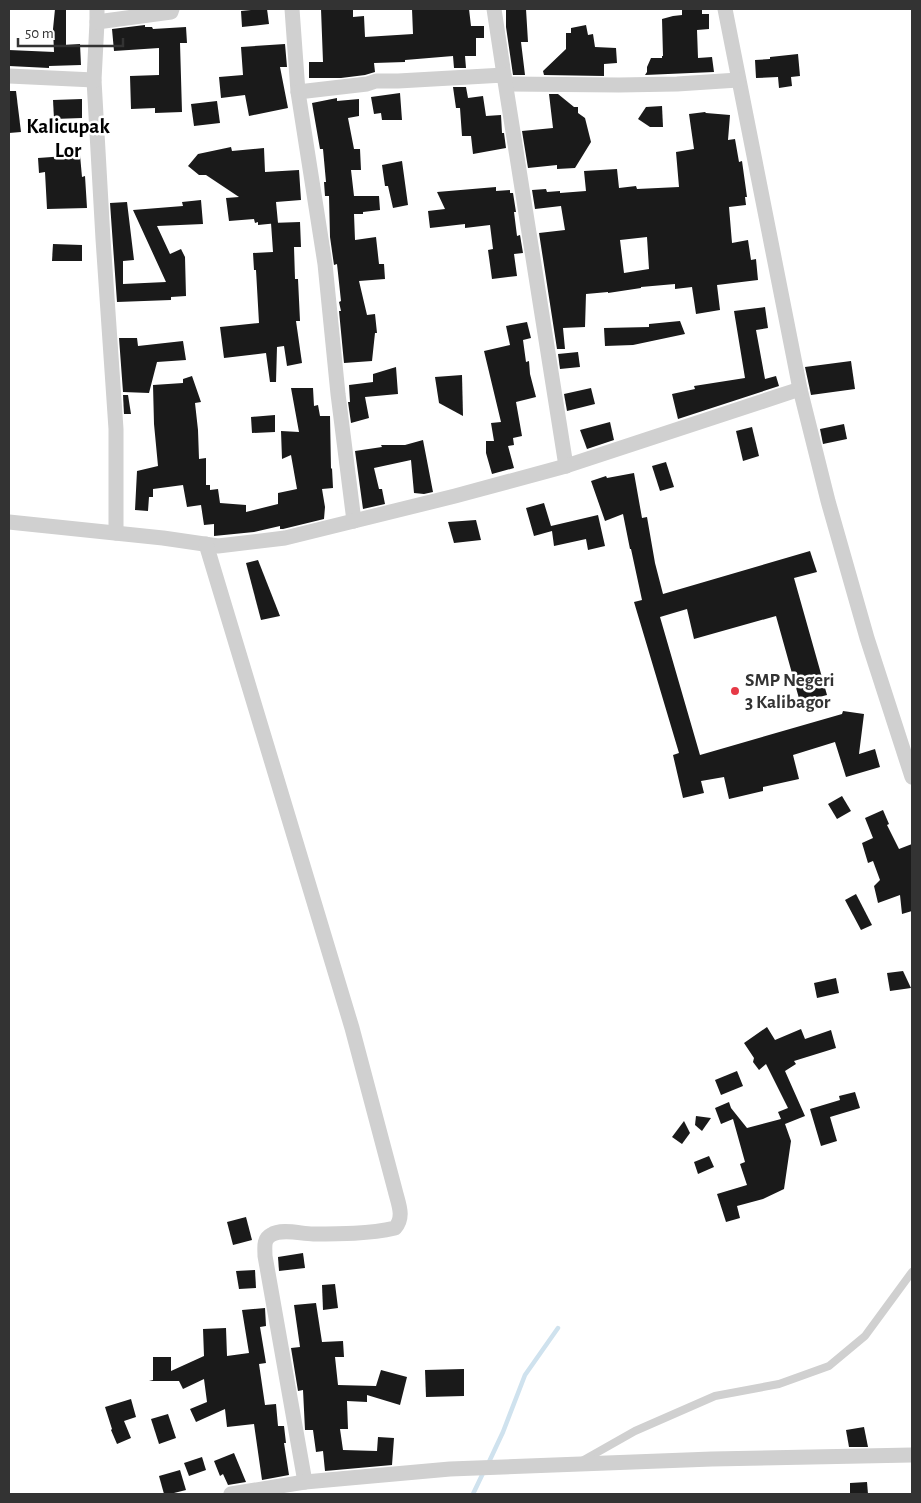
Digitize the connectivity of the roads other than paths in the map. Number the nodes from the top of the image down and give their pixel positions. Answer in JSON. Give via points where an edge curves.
{"nodes":[{"id":1,"x":172,"y":9,"type":"edge"},
{"id":2,"x":292,"y":9,"type":"edge"},
{"id":3,"x":494,"y":9,"type":"edge"},
{"id":4,"x":725,"y":9,"type":"edge"},
{"id":5,"x":97,"y":15,"type":"edge"},
{"id":6,"x":9,"y":76,"type":"edge"},
{"id":7,"x":505,"y":79,"type":"junction"},
{"id":8,"x":94,"y":80,"type":"junction"},
{"id":9,"x":738,"y":80,"type":"junction"},
{"id":10,"x":298,"y":92,"type":"junction"},
{"id":11,"x":800,"y":389,"type":"junction"},
{"id":12,"x":566,"y":466,"type":"junction"},
{"id":13,"x":354,"y":521,"type":"junction"},
{"id":14,"x":9,"y":522,"type":"edge"},
{"id":15,"x":116,"y":533,"type":"junction"},
{"id":16,"x":206,"y":544,"type":"junction"},
{"id":17,"x":912,"y":777,"type":"edge"},
{"id":18,"x":912,"y":1272,"type":"edge"},
{"id":19,"x":912,"y":1455,"type":"edge"},
{"id":20,"x":576,"y":1464,"type":"junction"},
{"id":21,"x":305,"y":1482,"type":"junction"},
{"id":22,"x":231,"y":1494,"type":"edge"}],
"edges":[{"from":1,"to":5,"type":"street","via":[[171,12]]},
{"from":2,"to":10,"type":"street"},
{"from":3,"to":7,"type":"street"},
{"from":4,"to":9,"type":"street"},
{"from":5,"to":8,"type":"street"},
{"from":6,"to":8,"type":"street"},
{"from":7,"to":9,"type":"street","via":[[619,85]]},
{"from":7,"to":10,"type":"street","via":[[376,81]]},
{"from":7,"to":12,"type":"street"},
{"from":8,"to":15,"type":"street","via":[[116,429]]},
{"from":9,"to":11,"type":"street"},
{"from":10,"to":13,"type":"street","via":[[325,264]]},
{"from":11,"to":12,"type":"street"},
{"from":11,"to":17,"type":"street","via":[[867,638]]},
{"from":12,"to":13,"type":"street"},
{"from":13,"to":16,"type":"street","via":[[285,538],[218,546]]},
{"from":14,"to":15,"type":"street"},
{"from":15,"to":16,"type":"street"},
{"from":16,"to":21,"type":"street","via":[[352,1028],[401,1216],[395,1228],[380,1232],[281,1232],[266,1239],[265,1256]]},
{"from":18,"to":20,"type":"lane","via":[[866,1336],[829,1366],[779,1384],[706,1399],[635,1431]]},
{"from":19,"to":20,"type":"street"},
{"from":20,"to":21,"type":"street","via":[[450,1469]]},
{"from":21,"to":22,"type":"street"}]}
